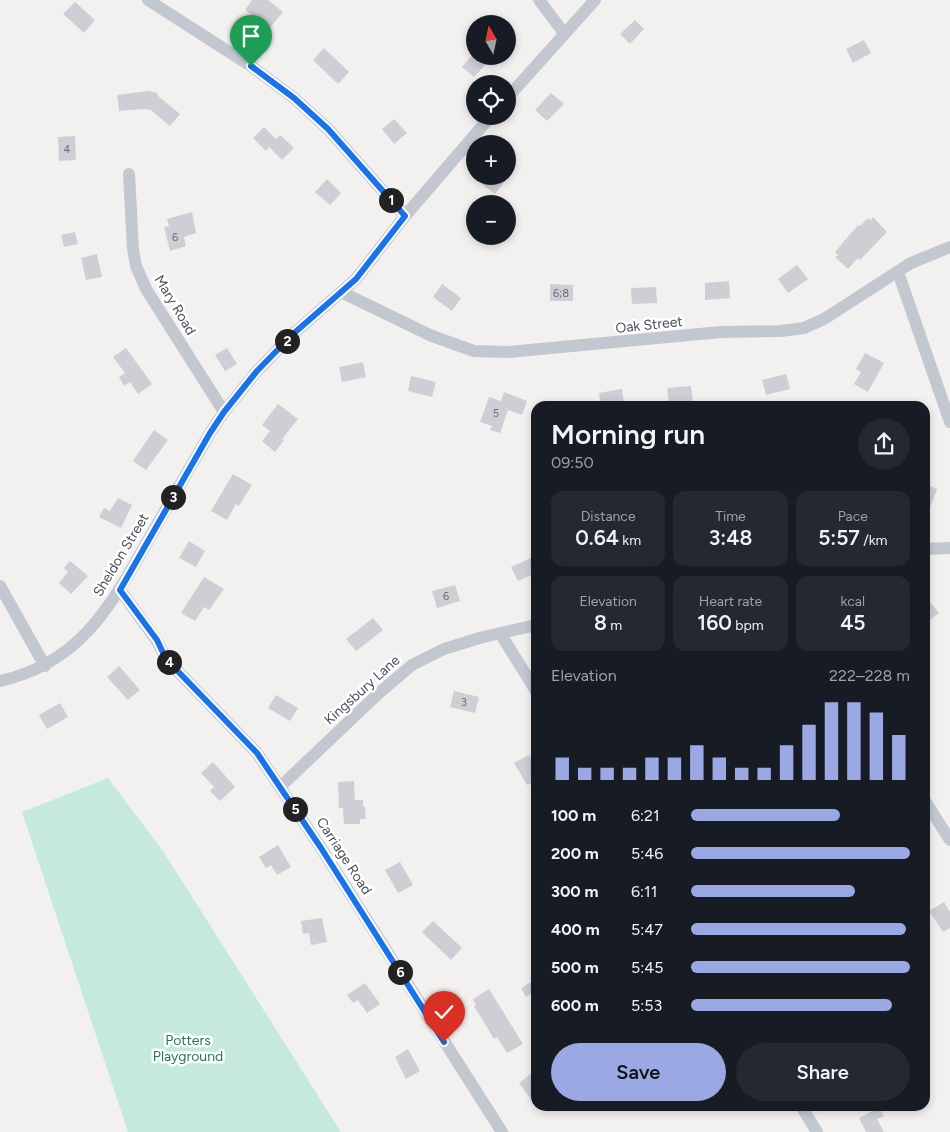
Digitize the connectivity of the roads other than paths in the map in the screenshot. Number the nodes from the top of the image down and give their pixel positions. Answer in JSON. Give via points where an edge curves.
{"nodes":[{"id":1,"x":148,"y":0,"type":"edge"},
{"id":2,"x":539,"y":0,"type":"edge"},
{"id":3,"x":595,"y":0,"type":"edge"},
{"id":4,"x":564,"y":33,"type":"junction"},
{"id":5,"x":516,"y":88,"type":"edge"},
{"id":6,"x":484,"y":125,"type":"edge"},
{"id":7,"x":129,"y":174,"type":"dead end"},
{"id":8,"x":405,"y":216,"type":"junction"},
{"id":9,"x":950,"y":247,"type":"edge"},
{"id":10,"x":898,"y":272,"type":"junction"},
{"id":11,"x":341,"y":292,"type":"junction"},
{"id":12,"x":224,"y":412,"type":"junction"},
{"id":13,"x":950,"y":422,"type":"edge"},
{"id":14,"x":950,"y":548,"type":"edge"},
{"id":15,"x":930,"y":550,"type":"edge"},
{"id":16,"x":0,"y":586,"type":"edge"},
{"id":17,"x":120,"y":590,"type":"junction"},
{"id":18,"x":531,"y":626,"type":"edge"},
{"id":19,"x":500,"y":633,"type":"junction"},
{"id":20,"x":45,"y":666,"type":"junction"},
{"id":21,"x":0,"y":681,"type":"edge"},
{"id":22,"x":531,"y":683,"type":"edge"},
{"id":23,"x":280,"y":787,"type":"junction"},
{"id":24,"x":930,"y":808,"type":"edge"},
{"id":25,"x":950,"y":840,"type":"edge"},
{"id":26,"x":804,"y":1111,"type":"edge"},
{"id":27,"x":502,"y":1132,"type":"edge"},
{"id":28,"x":818,"y":1132,"type":"edge"}],
"edges":[{"from":1,"to":8,"type":"street","via":[[223,47],[294,98],[328,129]]},
{"from":2,"to":4,"type":"street"},
{"from":3,"to":4,"type":"street"},
{"from":4,"to":5,"type":"street"},
{"from":6,"to":8,"type":"street","name":"Sheldon Street"},
{"from":7,"to":12,"type":"street","name":"Mary Road","via":[[136,266],[146,289]]},
{"from":8,"to":11,"type":"street","name":"Sheldon Street","via":[[356,279]]},
{"from":9,"to":10,"type":"street","name":"Oak Street"},
{"from":10,"to":11,"type":"street","name":"Oak Street","via":[[824,319],[804,328],[781,332],[721,332],[508,352],[474,351],[432,336]]},
{"from":10,"to":13,"type":"street"},
{"from":11,"to":12,"type":"street","name":"Sheldon Street","via":[[287,340]]},
{"from":12,"to":17,"type":"street","name":"Sheldon Street"},
{"from":14,"to":15,"type":"street"},
{"from":16,"to":20,"type":"street"},
{"from":17,"to":20,"type":"street","name":"Sheldon Street","via":[[84,636]]},
{"from":17,"to":23,"type":"street","name":"Carriage Road","via":[[157,640],[166,659],[257,753]]},
{"from":18,"to":19,"type":"street","name":"Kingsbury Lane"},
{"from":19,"to":22,"type":"street"},
{"from":19,"to":23,"type":"street","name":"Kingsbury Lane","via":[[444,649],[412,665]]},
{"from":20,"to":21,"type":"street","name":"Sheldon Street"},
{"from":23,"to":27,"type":"street","name":"Carriage Road"},
{"from":24,"to":25,"type":"street"},
{"from":26,"to":28,"type":"street"}]}
